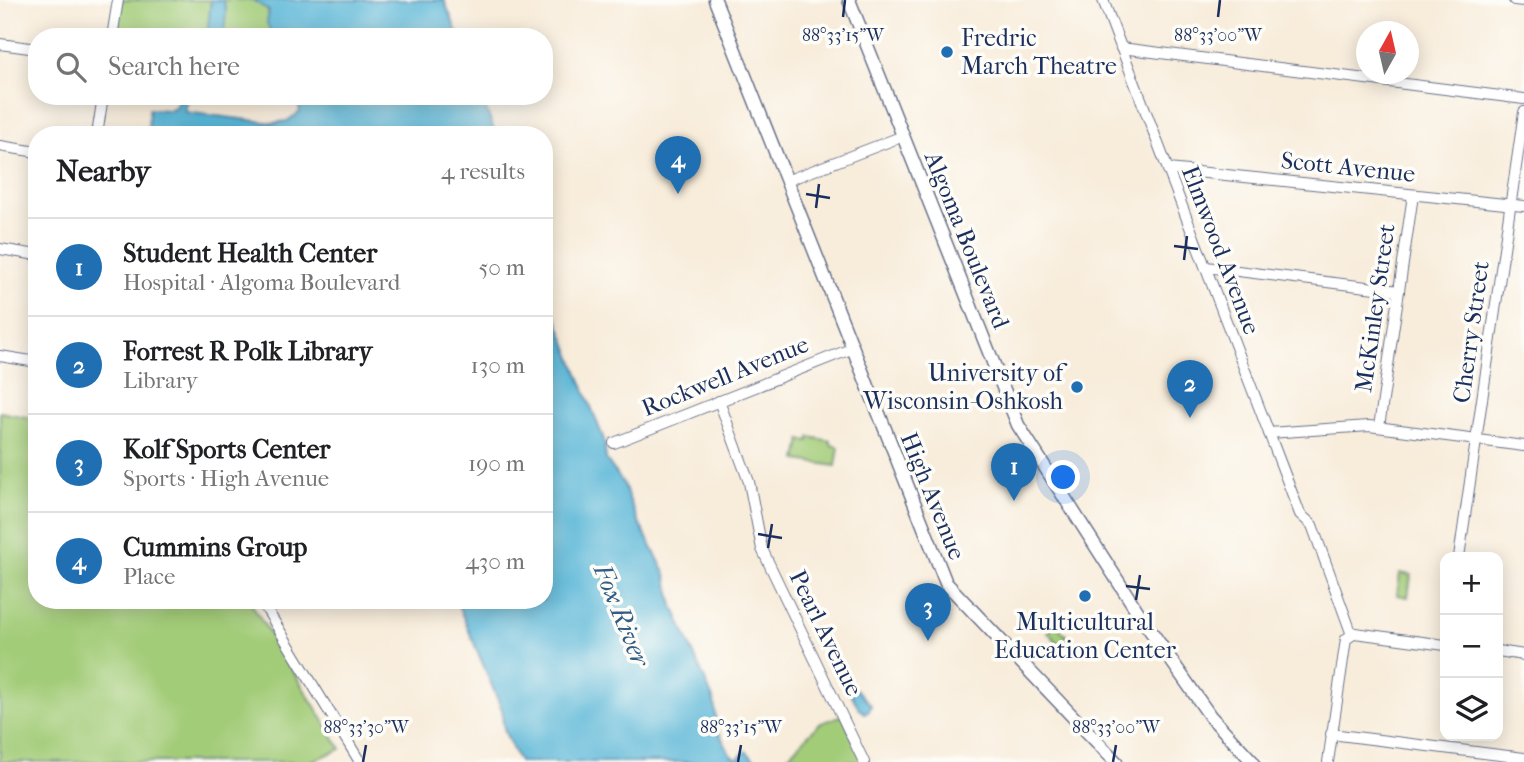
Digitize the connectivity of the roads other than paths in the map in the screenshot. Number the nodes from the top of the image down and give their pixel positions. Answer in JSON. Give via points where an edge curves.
{"nodes":[{"id":1,"x":118,"y":0,"type":"edge"},
{"id":2,"x":715,"y":0,"type":"edge"},
{"id":3,"x":849,"y":0,"type":"edge"},
{"id":4,"x":1103,"y":0,"type":"edge"},
{"id":5,"x":1514,"y":0,"type":"edge"},
{"id":6,"x":1524,"y":1,"type":"edge"},
{"id":7,"x":113,"y":28,"type":"edge"},
{"id":8,"x":0,"y":44,"type":"edge"},
{"id":9,"x":1121,"y":48,"type":"junction"},
{"id":10,"x":28,"y":49,"type":"edge"},
{"id":11,"x":1524,"y":99,"type":"edge"},
{"id":12,"x":102,"y":105,"type":"edge"},
{"id":13,"x":1524,"y":112,"type":"edge"},
{"id":14,"x":98,"y":126,"type":"edge"},
{"id":15,"x":903,"y":136,"type":"junction"},
{"id":16,"x":0,"y":146,"type":"edge"},
{"id":17,"x":28,"y":151,"type":"edge"},
{"id":18,"x":1168,"y":169,"type":"junction"},
{"id":19,"x":786,"y":181,"type":"junction"},
{"id":20,"x":1413,"y":195,"type":"junction"},
{"id":21,"x":1511,"y":204,"type":"junction"},
{"id":22,"x":1524,"y":206,"type":"edge"},
{"id":23,"x":0,"y":249,"type":"edge"},
{"id":24,"x":28,"y":254,"type":"edge"},
{"id":25,"x":1206,"y":267,"type":"junction"},
{"id":26,"x":1399,"y":291,"type":"junction"},
{"id":27,"x":851,"y":349,"type":"junction"},
{"id":28,"x":0,"y":356,"type":"edge"},
{"id":29,"x":28,"y":361,"type":"edge"},
{"id":30,"x":719,"y":401,"type":"junction"},
{"id":31,"x":1379,"y":427,"type":"junction"},
{"id":32,"x":1269,"y":433,"type":"junction"},
{"id":33,"x":1476,"y":440,"type":"junction"},
{"id":34,"x":614,"y":443,"type":"dead end"},
{"id":35,"x":1524,"y":446,"type":"edge"},
{"id":36,"x":1460,"y":552,"type":"edge"},
{"id":37,"x":266,"y":609,"type":"edge"},
{"id":38,"x":1349,"y":637,"type":"junction"},
{"id":39,"x":1440,"y":644,"type":"edge"},
{"id":40,"x":1503,"y":652,"type":"edge"},
{"id":41,"x":1524,"y":655,"type":"edge"},
{"id":42,"x":1331,"y":734,"type":"junction"},
{"id":43,"x":1524,"y":758,"type":"edge"},
{"id":44,"x":360,"y":762,"type":"edge"},
{"id":45,"x":864,"y":762,"type":"edge"},
{"id":46,"x":1116,"y":762,"type":"edge"},
{"id":47,"x":1254,"y":762,"type":"edge"},
{"id":48,"x":1328,"y":762,"type":"edge"}],
"edges":[{"from":1,"to":7,"type":"street"},
{"from":2,"to":19,"type":"main road","name":"High Avenue"},
{"from":3,"to":15,"type":"main road","name":"Algoma Boulevard"},
{"from":4,"to":9,"type":"street","name":"Elmwood Avenue"},
{"from":5,"to":6,"type":"street"},
{"from":8,"to":10,"type":"street"},
{"from":9,"to":11,"type":"street"},
{"from":9,"to":18,"type":"street","name":"Elmwood Avenue"},
{"from":12,"to":14,"type":"street"},
{"from":13,"to":21,"type":"street","name":"Cherry Street"},
{"from":15,"to":19,"type":"street"},
{"from":15,"to":47,"type":"main road","name":"Algoma Boulevard","via":[[1017,425],[1210,716]]},
{"from":16,"to":17,"type":"street"},
{"from":18,"to":20,"type":"street","name":"Scott Avenue"},
{"from":18,"to":25,"type":"street","name":"Elmwood Avenue"},
{"from":19,"to":27,"type":"main road","name":"High Avenue"},
{"from":20,"to":21,"type":"street","name":"Scott Avenue"},
{"from":20,"to":26,"type":"street","name":"McKinley Street"},
{"from":21,"to":22,"type":"street","name":"Scott Avenue"},
{"from":21,"to":33,"type":"street","name":"Cherry Street"},
{"from":23,"to":24,"type":"street"},
{"from":25,"to":26,"type":"street"},
{"from":25,"to":32,"type":"street","name":"Elmwood Avenue"},
{"from":26,"to":31,"type":"street","name":"McKinley Street"},
{"from":27,"to":30,"type":"street","name":"Rockwell Avenue"},
{"from":27,"to":46,"type":"main road","name":"High Avenue","via":[[946,583]]},
{"from":28,"to":29,"type":"street"},
{"from":30,"to":34,"type":"street","name":"Rockwell Avenue"},
{"from":30,"to":45,"type":"street","name":"Pearl Avenue","via":[[749,482],[762,549]]},
{"from":31,"to":32,"type":"street"},
{"from":31,"to":33,"type":"street"},
{"from":32,"to":38,"type":"street","name":"Elmwood Avenue","via":[[1300,514],[1312,525]]},
{"from":33,"to":35,"type":"street"},
{"from":33,"to":36,"type":"street","name":"Cherry Street"},
{"from":37,"to":44,"type":"street"},
{"from":38,"to":39,"type":"street","via":[[1354,633]]},
{"from":38,"to":42,"type":"street"},
{"from":40,"to":41,"type":"street"},
{"from":42,"to":43,"type":"street"},
{"from":42,"to":48,"type":"street"}]}
